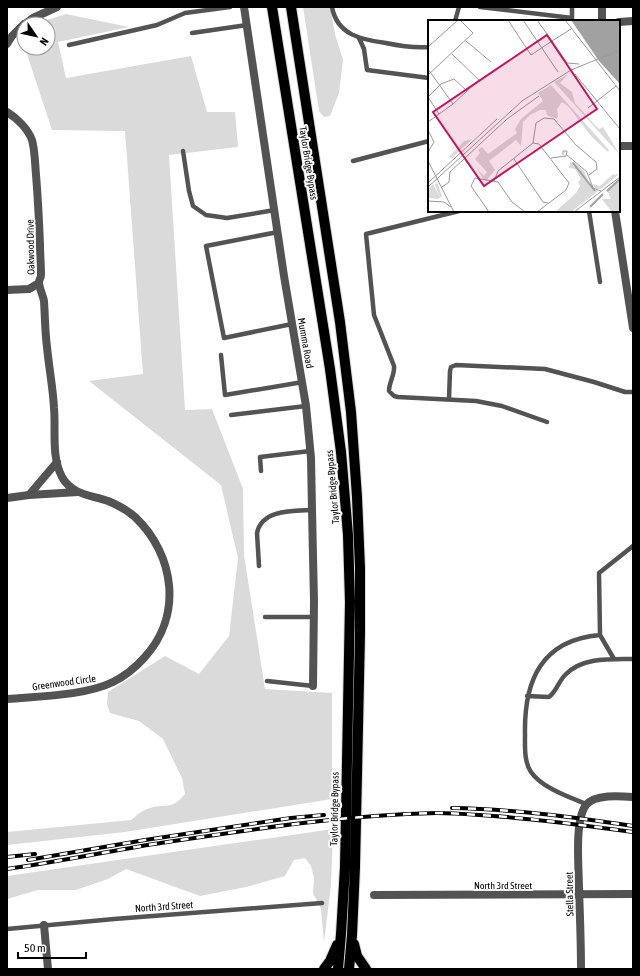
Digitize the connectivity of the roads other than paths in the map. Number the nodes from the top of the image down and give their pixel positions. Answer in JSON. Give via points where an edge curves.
{"nodes":[{"id":1,"x":57,"y":7,"type":"edge"},
{"id":2,"x":184,"y":7,"type":"edge"},
{"id":3,"x":230,"y":7,"type":"edge"},
{"id":4,"x":244,"y":7,"type":"edge"},
{"id":5,"x":272,"y":7,"type":"edge"},
{"id":6,"x":290,"y":7,"type":"edge"},
{"id":7,"x":332,"y":7,"type":"edge"},
{"id":8,"x":458,"y":7,"type":"edge"},
{"id":9,"x":480,"y":7,"type":"edge"},
{"id":10,"x":484,"y":7,"type":"edge"},
{"id":11,"x":572,"y":7,"type":"edge"},
{"id":12,"x":602,"y":7,"type":"edge"},
{"id":13,"x":185,"y":13,"type":"junction"},
{"id":14,"x":38,"y":16,"type":"edge"},
{"id":15,"x":455,"y":20,"type":"edge"},
{"id":16,"x":572,"y":20,"type":"edge"},
{"id":17,"x":602,"y":20,"type":"edge"},
{"id":18,"x":633,"y":21,"type":"edge"},
{"id":19,"x":620,"y":22,"type":"edge"},
{"id":20,"x":246,"y":25,"type":"junction"},
{"id":21,"x":16,"y":32,"type":"edge"},
{"id":22,"x":192,"y":33,"type":"dead end"},
{"id":23,"x":359,"y":38,"type":"junction"},
{"id":24,"x":7,"y":44,"type":"edge"},
{"id":25,"x":69,"y":45,"type":"dead end"},
{"id":26,"x":428,"y":47,"type":"edge"},
{"id":27,"x":428,"y":78,"type":"edge"},
{"id":28,"x":7,"y":112,"type":"edge"},
{"id":29,"x":428,"y":141,"type":"edge"},
{"id":30,"x":620,"y":146,"type":"edge"},
{"id":31,"x":633,"y":146,"type":"edge"},
{"id":32,"x":183,"y":151,"type":"dead end"},
{"id":33,"x":353,"y":162,"type":"dead end"},
{"id":34,"x":275,"y":210,"type":"junction"},
{"id":35,"x":455,"y":212,"type":"edge"},
{"id":36,"x":589,"y":212,"type":"edge"},
{"id":37,"x":614,"y":212,"type":"edge"},
{"id":38,"x":278,"y":232,"type":"junction"},
{"id":39,"x":629,"y":278,"type":"edge"},
{"id":40,"x":600,"y":282,"type":"dead end"},
{"id":41,"x":39,"y":283,"type":"junction"},
{"id":42,"x":7,"y":290,"type":"edge"},
{"id":43,"x":292,"y":324,"type":"junction"},
{"id":44,"x":633,"y":328,"type":"edge"},
{"id":45,"x":222,"y":355,"type":"dead end"},
{"id":46,"x":303,"y":382,"type":"junction"},
{"id":47,"x":633,"y":392,"type":"edge"},
{"id":48,"x":449,"y":398,"type":"junction"},
{"id":49,"x":306,"y":406,"type":"junction"},
{"id":50,"x":231,"y":415,"type":"dead end"},
{"id":51,"x":547,"y":422,"type":"dead end"},
{"id":52,"x":310,"y":451,"type":"junction"},
{"id":53,"x":57,"y":462,"type":"junction"},
{"id":54,"x":261,"y":471,"type":"dead end"},
{"id":55,"x":78,"y":492,"type":"junction"},
{"id":56,"x":28,"y":495,"type":"junction"},
{"id":57,"x":7,"y":498,"type":"edge"},
{"id":58,"x":312,"y":510,"type":"junction"},
{"id":59,"x":633,"y":546,"type":"edge"},
{"id":60,"x":259,"y":566,"type":"dead end"},
{"id":61,"x":265,"y":617,"type":"dead end"},
{"id":62,"x":314,"y":617,"type":"junction"},
{"id":63,"x":600,"y":635,"type":"junction"},
{"id":64,"x":614,"y":659,"type":"junction"},
{"id":65,"x":633,"y":659,"type":"edge"},
{"id":66,"x":267,"y":681,"type":"dead end"},
{"id":67,"x":313,"y":686,"type":"joint"},
{"id":68,"x":527,"y":696,"type":"junction"},
{"id":69,"x":7,"y":699,"type":"edge"},
{"id":70,"x":633,"y":797,"type":"edge"},
{"id":71,"x":586,"y":804,"type":"junction"},
{"id":72,"x":579,"y":894,"type":"junction"},
{"id":73,"x":633,"y":894,"type":"edge"},
{"id":74,"x":374,"y":896,"type":"dead end"},
{"id":75,"x":322,"y":903,"type":"dead end"},
{"id":76,"x":44,"y":926,"type":"junction"},
{"id":77,"x":7,"y":929,"type":"edge"},
{"id":78,"x":341,"y":934,"type":"junction"},
{"id":79,"x":352,"y":935,"type":"junction"},
{"id":80,"x":48,"y":969,"type":"edge"},
{"id":81,"x":324,"y":969,"type":"edge"},
{"id":82,"x":338,"y":969,"type":"edge"},
{"id":83,"x":349,"y":969,"type":"edge"},
{"id":84,"x":366,"y":969,"type":"edge"},
{"id":85,"x":581,"y":969,"type":"edge"}],
"edges":[{"from":1,"to":14,"type":"street"},
{"from":2,"to":13,"type":"lane"},
{"from":3,"to":13,"type":"lane"},
{"from":4,"to":20,"type":"street","name":"Mumma Road"},
{"from":5,"to":78,"type":"main road","name":"Taylor Bridge Bypass","via":[[330,369],[345,494],[350,615],[345,867]]},
{"from":6,"to":79,"type":"main road","name":"Taylor Bridge Bypass","via":[[340,322],[351,412],[357,497],[360,602],[356,867]]},
{"from":7,"to":23,"type":"lane","via":[[336,21]]},
{"from":8,"to":15,"type":"lane"},
{"from":9,"to":10,"type":"lane"},
{"from":10,"to":16,"type":"lane"},
{"from":11,"to":16,"type":"lane"},
{"from":12,"to":17,"type":"street"},
{"from":13,"to":25,"type":"lane","via":[[157,25]]},
{"from":18,"to":19,"type":"street"},
{"from":20,"to":22,"type":"lane"},
{"from":20,"to":34,"type":"street","name":"Mumma Road"},
{"from":21,"to":24,"type":"street"},
{"from":23,"to":26,"type":"lane","via":[[399,46]]},
{"from":23,"to":27,"type":"lane","via":[[364,49],[367,70]]},
{"from":28,"to":41,"type":"street","name":"Oakwood Drive","via":[[26,130],[34,148],[41,273]]},
{"from":29,"to":33,"type":"lane"},
{"from":30,"to":31,"type":"street"},
{"from":32,"to":34,"type":"lane","via":[[193,206],[206,215],[227,218]]},
{"from":34,"to":38,"type":"street","name":"Mumma Road"},
{"from":35,"to":48,"type":"lane","via":[[366,234],[374,315],[394,366],[389,391],[398,397]]},
{"from":36,"to":40,"type":"lane"},
{"from":37,"to":39,"type":"street"},
{"from":38,"to":43,"type":"street","name":"Mumma Road"},
{"from":38,"to":43,"type":"lane","via":[[206,246],[224,338]]},
{"from":39,"to":44,"type":"street"},
{"from":41,"to":42,"type":"street","via":[[29,289]]},
{"from":41,"to":53,"type":"street","name":"Oakwood Drive","via":[[44,301],[55,412]]},
{"from":43,"to":46,"type":"street","name":"Mumma Road"},
{"from":45,"to":46,"type":"lane","via":[[225,395]]},
{"from":46,"to":49,"type":"street","name":"Mumma Road"},
{"from":47,"to":48,"type":"lane","via":[[625,392],[545,369],[456,365],[450,370]]},
{"from":48,"to":51,"type":"lane","via":[[502,406]]},
{"from":49,"to":50,"type":"lane"},
{"from":49,"to":52,"type":"street","name":"Mumma Road"},
{"from":52,"to":54,"type":"lane","via":[[260,457]]},
{"from":52,"to":58,"type":"street","name":"Mumma Road"},
{"from":53,"to":55,"type":"street","name":"Greenwood Circle","via":[[67,484]]},
{"from":53,"to":56,"type":"street"},
{"from":55,"to":56,"type":"street"},
{"from":55,"to":69,"type":"street","name":"Greenwood Circle","via":[[124,510],[145,528],[154,540],[169,579],[169,603],[165,624],[149,652],[136,666],[114,682],[71,693]]},
{"from":56,"to":57,"type":"street"},
{"from":58,"to":60,"type":"lane","via":[[289,512],[264,519],[257,533]]},
{"from":58,"to":62,"type":"street","name":"Mumma Road"},
{"from":59,"to":63,"type":"lane","via":[[599,572]]},
{"from":61,"to":62,"type":"lane"},
{"from":62,"to":67,"type":"street","name":"Mumma Road"},
{"from":63,"to":64,"type":"lane"},
{"from":63,"to":68,"type":"lane","via":[[573,640],[554,651],[533,678]]},
{"from":64,"to":65,"type":"lane"},
{"from":64,"to":68,"type":"lane","via":[[580,664],[568,671],[549,697]]},
{"from":66,"to":67,"type":"lane"},
{"from":68,"to":71,"type":"lane","via":[[527,765],[541,781],[558,792]]},
{"from":70,"to":71,"type":"street","via":[[606,797]]},
{"from":71,"to":72,"type":"street","name":"Stella Street","via":[[581,813],[578,839]]},
{"from":72,"to":73,"type":"street","name":"North 3rd Street"},
{"from":72,"to":74,"type":"street","name":"North 3rd Street"},
{"from":72,"to":85,"type":"street","name":"Stella Street"},
{"from":75,"to":76,"type":"lane","name":"North 3rd Street"},
{"from":76,"to":77,"type":"lane","name":"North 3rd Street"},
{"from":76,"to":80,"type":"street"},
{"from":78,"to":81,"type":"main road"},
{"from":78,"to":82,"type":"main road","name":"Taylor Bridge Bypass"},
{"from":79,"to":83,"type":"main road","name":"Taylor Bridge Bypass"},
{"from":79,"to":84,"type":"main road","via":[[357,956]]}]}
